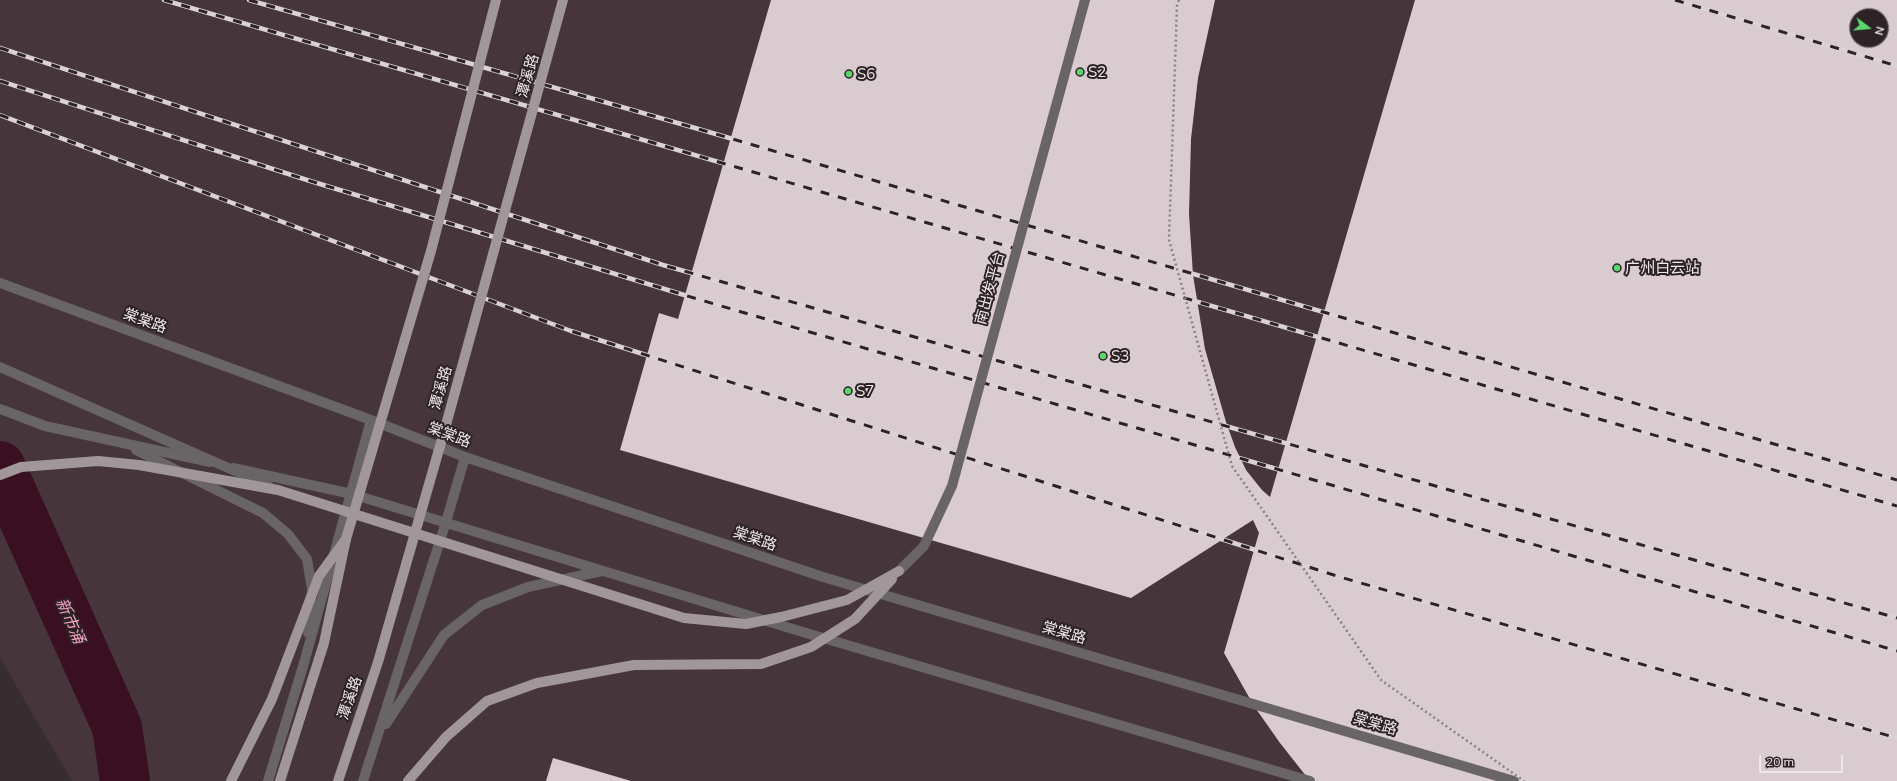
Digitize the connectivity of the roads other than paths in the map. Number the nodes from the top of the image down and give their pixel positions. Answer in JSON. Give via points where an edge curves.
{"nodes":[{"id":1,"x":496,"y":0,"type":"edge"},
{"id":2,"x":563,"y":0,"type":"edge"},
{"id":3,"x":1085,"y":0,"type":"edge"},
{"id":4,"x":0,"y":283,"type":"edge"},
{"id":5,"x":0,"y":367,"type":"edge"},
{"id":6,"x":0,"y":409,"type":"edge"},
{"id":7,"x":371,"y":420,"type":"junction"},
{"id":8,"x":122,"y":443,"type":"junction"},
{"id":9,"x":465,"y":457,"type":"junction"},
{"id":10,"x":0,"y":475,"type":"edge"},
{"id":11,"x":278,"y":490,"type":"junction"},
{"id":12,"x":352,"y":494,"type":"junction"},
{"id":13,"x":446,"y":522,"type":"junction"},
{"id":14,"x":346,"y":539,"type":"junction"},
{"id":15,"x":603,"y":570,"type":"junction"},
{"id":16,"x":899,"y":571,"type":"junction"},
{"id":17,"x":304,"y":663,"type":"junction"},
{"id":18,"x":378,"y":736,"type":"junction"},
{"id":19,"x":231,"y":781,"type":"edge"},
{"id":20,"x":268,"y":781,"type":"edge"},
{"id":21,"x":280,"y":781,"type":"edge"},
{"id":22,"x":338,"y":781,"type":"edge"},
{"id":23,"x":363,"y":781,"type":"edge"},
{"id":24,"x":408,"y":781,"type":"edge"},
{"id":25,"x":1310,"y":781,"type":"edge"},
{"id":26,"x":1514,"y":781,"type":"edge"}],
"edges":[{"from":1,"to":14,"type":"main road","bridge":true,"via":[[432,251]]},
{"from":2,"to":22,"type":"main road","name":"潭溪路","bridge":true,"via":[[378,662]]},
{"from":3,"to":16,"type":"street","name":"南出发平台","bridge":true,"via":[[952,486],[924,546]]},
{"from":4,"to":7,"type":"street","name":"棠棠路"},
{"from":5,"to":11,"type":"street","bridge":true},
{"from":6,"to":8,"type":"street","via":[[45,426]]},
{"from":7,"to":9,"type":"street","name":"棠棠路"},
{"from":7,"to":12,"type":"street"},
{"from":8,"to":12,"type":"street"},
{"from":8,"to":17,"type":"street","via":[[263,513],[288,534],[307,559],[312,589]]},
{"from":9,"to":13,"type":"street"},
{"from":9,"to":26,"type":"street","name":"棠棠路","via":[[823,577]]},
{"from":10,"to":11,"type":"main road","bridge":true,"via":[[21,467],[98,461],[139,465]]},
{"from":11,"to":16,"type":"main road","bridge":true,"via":[[684,618],[746,624],[781,617],[846,600]]},
{"from":12,"to":13,"type":"street"},
{"from":12,"to":17,"type":"street"},
{"from":13,"to":15,"type":"street"},
{"from":13,"to":18,"type":"street"},
{"from":14,"to":19,"type":"main road","bridge":true,"via":[[319,576],[272,699]]},
{"from":14,"to":21,"type":"main road","via":[[324,642]]},
{"from":15,"to":18,"type":"street","via":[[528,587],[482,605],[444,635]]},
{"from":15,"to":25,"type":"street","via":[[796,630]]},
{"from":16,"to":24,"type":"main road","bridge":true,"via":[[854,619],[811,647],[761,664],[634,665],[537,683],[487,701],[446,737]]},
{"from":17,"to":20,"type":"street"},
{"from":18,"to":23,"type":"street"}]}
